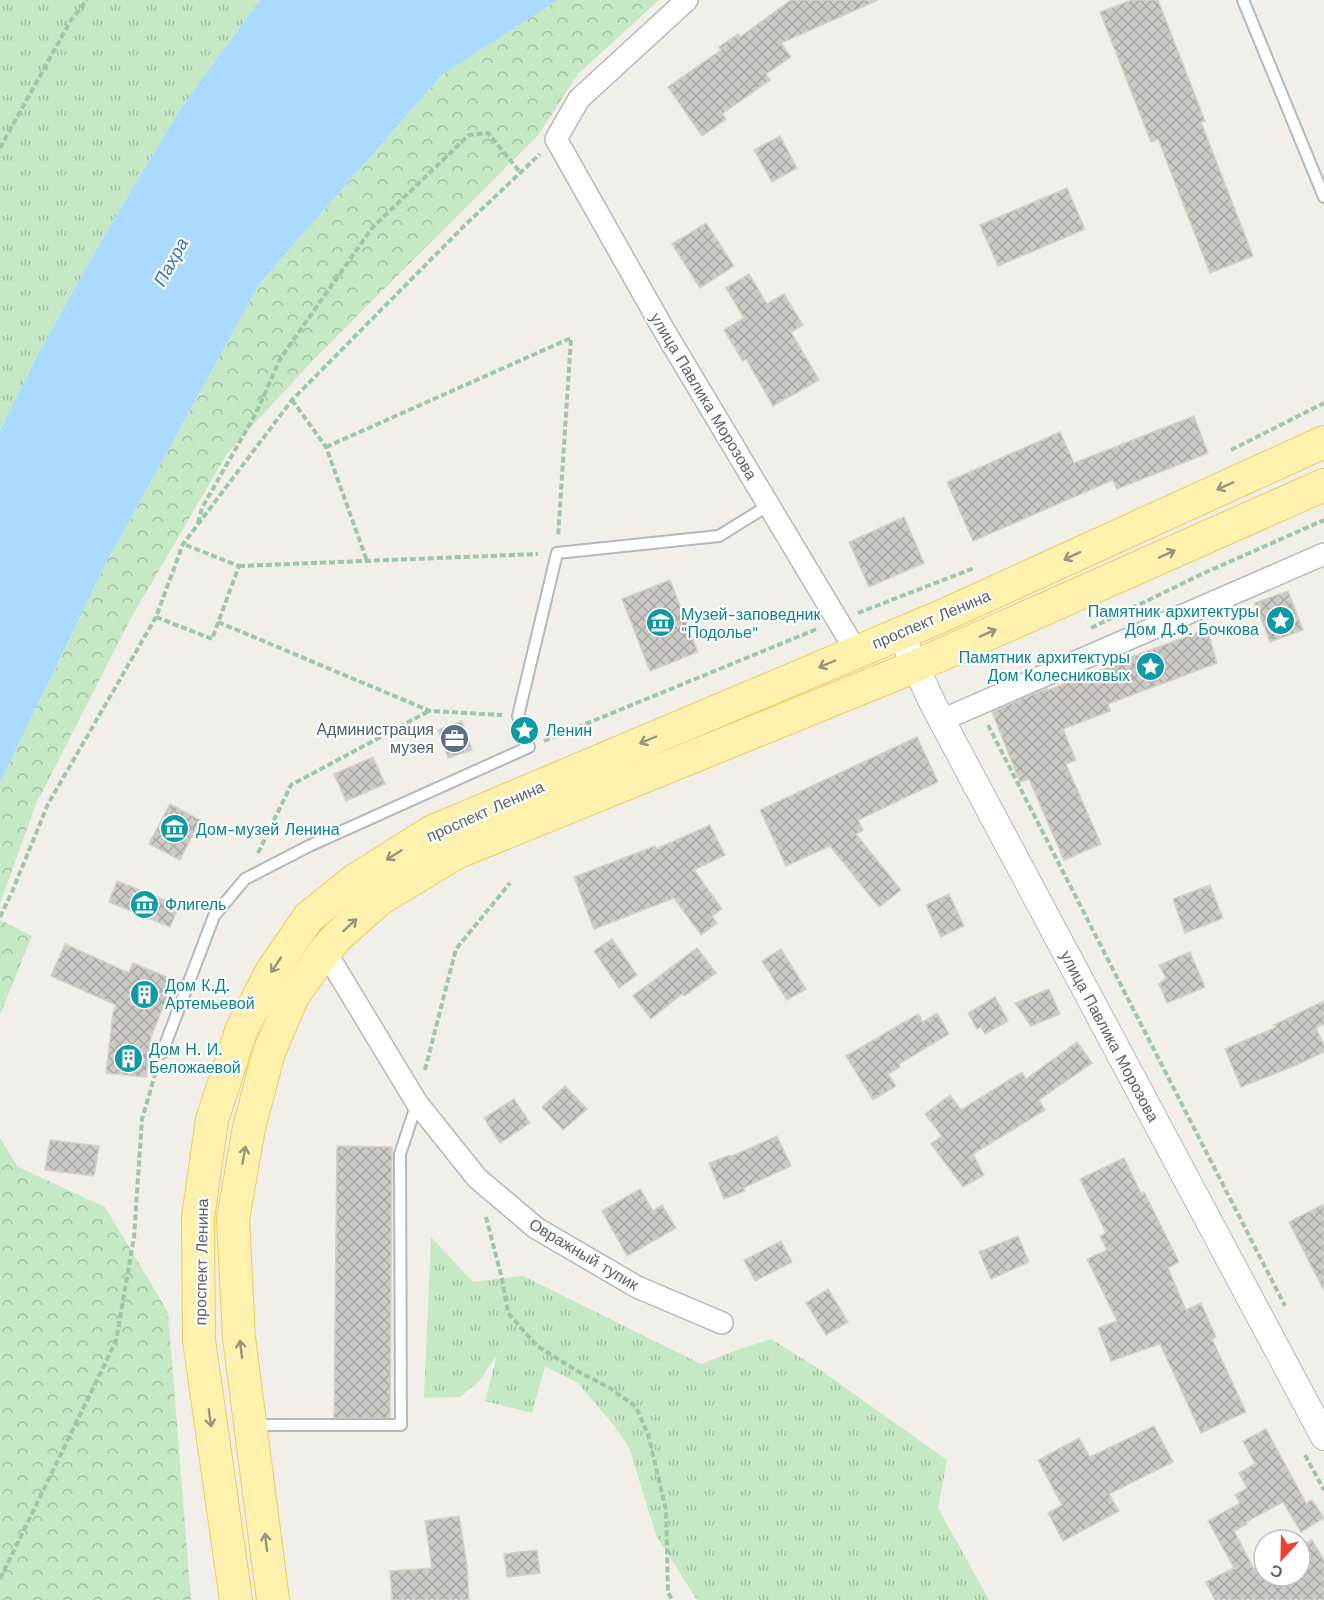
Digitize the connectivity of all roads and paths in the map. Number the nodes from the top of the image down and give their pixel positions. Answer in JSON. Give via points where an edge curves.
{"nodes":[{"id":1,"x":87,"y":0,"type":"edge"},
{"id":2,"x":687,"y":0,"type":"edge"},
{"id":3,"x":1243,"y":0,"type":"edge"},
{"id":4,"x":556,"y":139,"type":"junction"},
{"id":5,"x":0,"y":148,"type":"edge"},
{"id":6,"x":520,"y":172,"type":"junction"},
{"id":7,"x":1324,"y":197,"type":"edge"},
{"id":8,"x":292,"y":400,"type":"junction"},
{"id":9,"x":1324,"y":442,"type":"edge"},
{"id":10,"x":326,"y":447,"type":"junction"},
{"id":11,"x":1324,"y":485,"type":"edge"},
{"id":12,"x":769,"y":505,"type":"junction"},
{"id":13,"x":1324,"y":520,"type":"edge"},
{"id":14,"x":197,"y":525,"type":"junction"},
{"id":15,"x":183,"y":544,"type":"junction"},
{"id":16,"x":557,"y":553,"type":"junction"},
{"id":17,"x":1324,"y":554,"type":"edge"},
{"id":18,"x":367,"y":561,"type":"junction"},
{"id":19,"x":239,"y":566,"type":"junction"},
{"id":20,"x":1202,"y":574,"type":"dead end"},
{"id":21,"x":156,"y":617,"type":"junction"},
{"id":22,"x":838,"y":621,"type":"junction"},
{"id":23,"x":218,"y":622,"type":"junction"},
{"id":24,"x":900,"y":633,"type":"junction"},
{"id":25,"x":856,"y":651,"type":"junction"},
{"id":26,"x":916,"y":666,"type":"junction"},
{"id":27,"x":977,"y":704,"type":"junction"},
{"id":28,"x":430,"y":711,"type":"junction"},
{"id":29,"x":518,"y":716,"type":"junction"},
{"id":30,"x":942,"y":720,"type":"junction"},
{"id":31,"x":529,"y":747,"type":"junction"},
{"id":32,"x":244,"y":879,"type":"junction"},
{"id":33,"x":510,"y":883,"type":"dead end"},
{"id":34,"x":0,"y":917,"type":"edge"},
{"id":35,"x":325,"y":951,"type":"junction"},
{"id":36,"x":162,"y":1053,"type":"joint"},
{"id":37,"x":417,"y":1103,"type":"junction"},
{"id":38,"x":477,"y":1178,"type":"junction"},
{"id":39,"x":1286,"y":1307,"type":"dead end"},
{"id":40,"x":722,"y":1323,"type":"dead end"},
{"id":41,"x":250,"y":1425,"type":"junction"},
{"id":42,"x":1324,"y":1437,"type":"edge"},
{"id":43,"x":0,"y":1579,"type":"edge"},
{"id":44,"x":236,"y":1600,"type":"edge"},
{"id":45,"x":273,"y":1600,"type":"edge"},
{"id":46,"x":672,"y":1600,"type":"edge"}],
"edges":[{"from":1,"to":5,"type":"path","via":[[71,20]]},
{"from":2,"to":4,"type":"street","via":[[579,99]]},
{"from":3,"to":7,"type":"lane"},
{"from":4,"to":6,"type":"path"},
{"from":4,"to":12,"type":"street","name":"улица Павлика Морозова"},
{"from":6,"to":8,"type":"path"},
{"from":6,"to":14,"type":"path","via":[[488,133],[469,135],[372,228],[280,359],[256,413],[202,508]]},
{"from":8,"to":10,"type":"path"},
{"from":8,"to":14,"type":"path"},
{"from":9,"to":24,"type":"main road","name":"проспект Ленина","one_way":true},
{"from":10,"to":16,"type":"path","via":[[571,338]]},
{"from":10,"to":18,"type":"path"},
{"from":26,"to":11,"type":"main road","name":"проспект Ленина","one_way":true},
{"from":12,"to":16,"type":"lane","via":[[719,536]]},
{"from":12,"to":22,"type":"street","name":"улица Павлика Морозова"},
{"from":13,"to":20,"type":"path"},
{"from":14,"to":15,"type":"path"},
{"from":15,"to":19,"type":"path"},
{"from":15,"to":21,"type":"path"},
{"from":16,"to":18,"type":"path"},
{"from":16,"to":29,"type":"lane"},
{"from":17,"to":27,"type":"street"},
{"from":18,"to":19,"type":"path"},
{"from":19,"to":23,"type":"path"},
{"from":21,"to":23,"type":"path","via":[[212,639]]},
{"from":21,"to":34,"type":"path","via":[[48,804]]},
{"from":22,"to":25,"type":"street","name":"улица Павлика Морозова"},
{"from":22,"to":31,"type":"path"},
{"from":23,"to":28,"type":"path"},
{"from":24,"to":25,"type":"main road","name":"проспект Ленина"},
{"from":24,"to":26,"type":"street","name":"улица Павлика Морозова"},
{"from":25,"to":44,"type":"main road","name":"проспект Ленина","one_way":true,"via":[[431,832],[355,880],[309,917],[271,972],[241,1031],[212,1120],[198,1218],[199,1340]]},
{"from":26,"to":30,"type":"street","name":"улица Павлика Морозова"},
{"from":35,"to":26,"type":"main road","name":"проспект Ленина","one_way":true,"via":[[380,898],[456,853]]},
{"from":27,"to":30,"type":"street"},
{"from":27,"to":39,"type":"path"},
{"from":28,"to":29,"type":"path"},
{"from":28,"to":32,"type":"path","via":[[291,785]]},
{"from":29,"to":31,"type":"lane"},
{"from":30,"to":42,"type":"street","name":"улица Павлика Морозова"},
{"from":31,"to":32,"type":"lane"},
{"from":32,"to":36,"type":"lane","via":[[214,916]]},
{"from":33,"to":37,"type":"path","via":[[456,950]]},
{"from":35,"to":37,"type":"street","name":"Овражный тупик"},
{"from":41,"to":35,"type":"main road","name":"проспект Ленина","one_way":true,"via":[[239,1338],[233,1219],[249,1128],[269,1052],[293,996]]},
{"from":36,"to":43,"type":"path","via":[[142,1119],[134,1237],[116,1341]]},
{"from":37,"to":38,"type":"street","name":"Овражный тупик"},
{"from":37,"to":41,"type":"lane","via":[[400,1154],[401,1425]]},
{"from":38,"to":40,"type":"street","name":"Овражный тупик","via":[[536,1228],[637,1287]]},
{"from":38,"to":46,"type":"path","via":[[508,1313],[537,1346],[636,1407],[648,1434],[666,1510],[668,1592]]},
{"from":45,"to":41,"type":"main road","name":"проспект Ленина","one_way":true}]}
